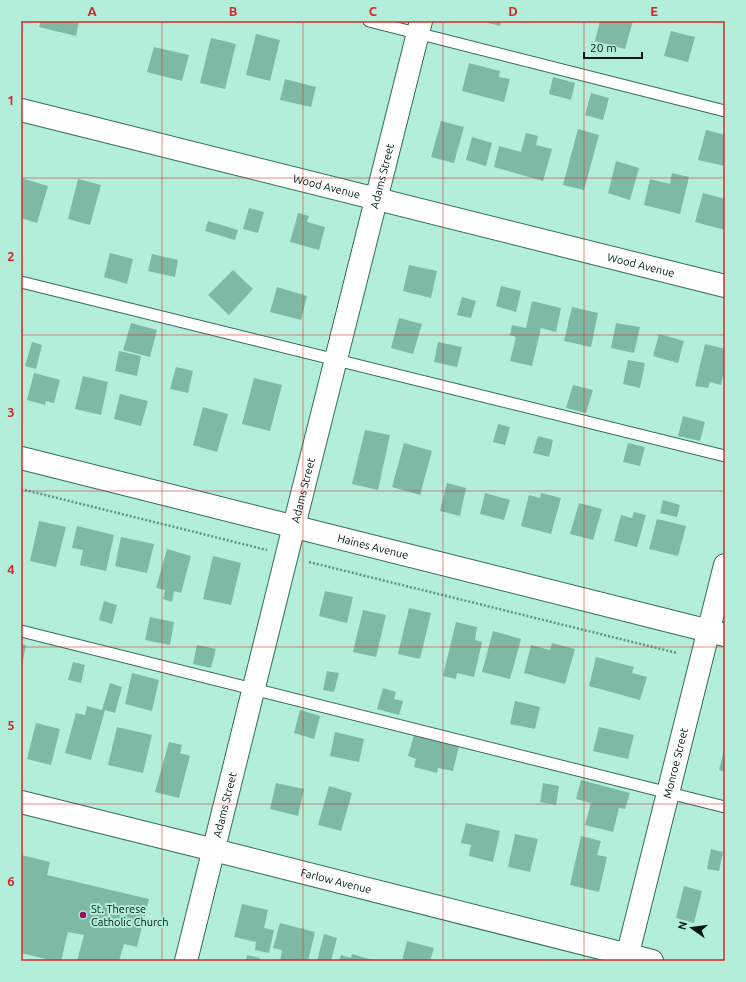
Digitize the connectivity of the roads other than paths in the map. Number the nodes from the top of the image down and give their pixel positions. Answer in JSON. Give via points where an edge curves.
{"nodes":[{"id":1,"x":369,"y":21,"type":"edge"},
{"id":2,"x":420,"y":27,"type":"edge"},
{"id":3,"x":21,"y":110,"type":"edge"},
{"id":4,"x":725,"y":111,"type":"edge"},
{"id":5,"x":376,"y":198,"type":"junction"},
{"id":6,"x":21,"y":282,"type":"edge"},
{"id":7,"x":725,"y":286,"type":"edge"},
{"id":8,"x":336,"y":359,"type":"junction"},
{"id":9,"x":725,"y":456,"type":"edge"},
{"id":10,"x":21,"y":458,"type":"edge"},
{"id":11,"x":294,"y":526,"type":"junction"},
{"id":12,"x":725,"y":565,"type":"edge"},
{"id":13,"x":21,"y":631,"type":"edge"},
{"id":14,"x":717,"y":633,"type":"edge"},
{"id":15,"x":253,"y":689,"type":"junction"},
{"id":16,"x":668,"y":793,"type":"junction"},
{"id":17,"x":21,"y":802,"type":"edge"},
{"id":18,"x":725,"y":807,"type":"edge"},
{"id":19,"x":214,"y":850,"type":"junction"},
{"id":20,"x":626,"y":958,"type":"edge"},
{"id":21,"x":186,"y":961,"type":"edge"},
{"id":22,"x":652,"y":961,"type":"edge"}],
"edges":[{"from":1,"to":2,"type":"lane"},
{"from":2,"to":4,"type":"lane"},
{"from":2,"to":5,"type":"street","name":"Adams Street"},
{"from":3,"to":5,"type":"street","name":"Wood Avenue"},
{"from":5,"to":7,"type":"street","name":"Wood Avenue"},
{"from":5,"to":8,"type":"street","name":"Adams Street"},
{"from":6,"to":8,"type":"lane"},
{"from":8,"to":9,"type":"lane"},
{"from":8,"to":11,"type":"street","name":"Adams Street"},
{"from":10,"to":11,"type":"street","name":"Haines Avenue"},
{"from":11,"to":14,"type":"street","name":"Haines Avenue"},
{"from":11,"to":15,"type":"street","name":"Adams Street"},
{"from":12,"to":14,"type":"street","name":"Monroe Street"},
{"from":13,"to":15,"type":"lane"},
{"from":14,"to":16,"type":"street","name":"Monroe Street"},
{"from":15,"to":16,"type":"lane"},
{"from":15,"to":19,"type":"street","name":"Adams Street"},
{"from":16,"to":18,"type":"lane"},
{"from":16,"to":20,"type":"street","name":"Monroe Street"},
{"from":17,"to":19,"type":"street","name":"Farlow Avenue"},
{"from":19,"to":20,"type":"street","name":"Farlow Avenue"},
{"from":19,"to":21,"type":"street","name":"Adams Street"},
{"from":20,"to":22,"type":"street","name":"Farlow Avenue"}]}
